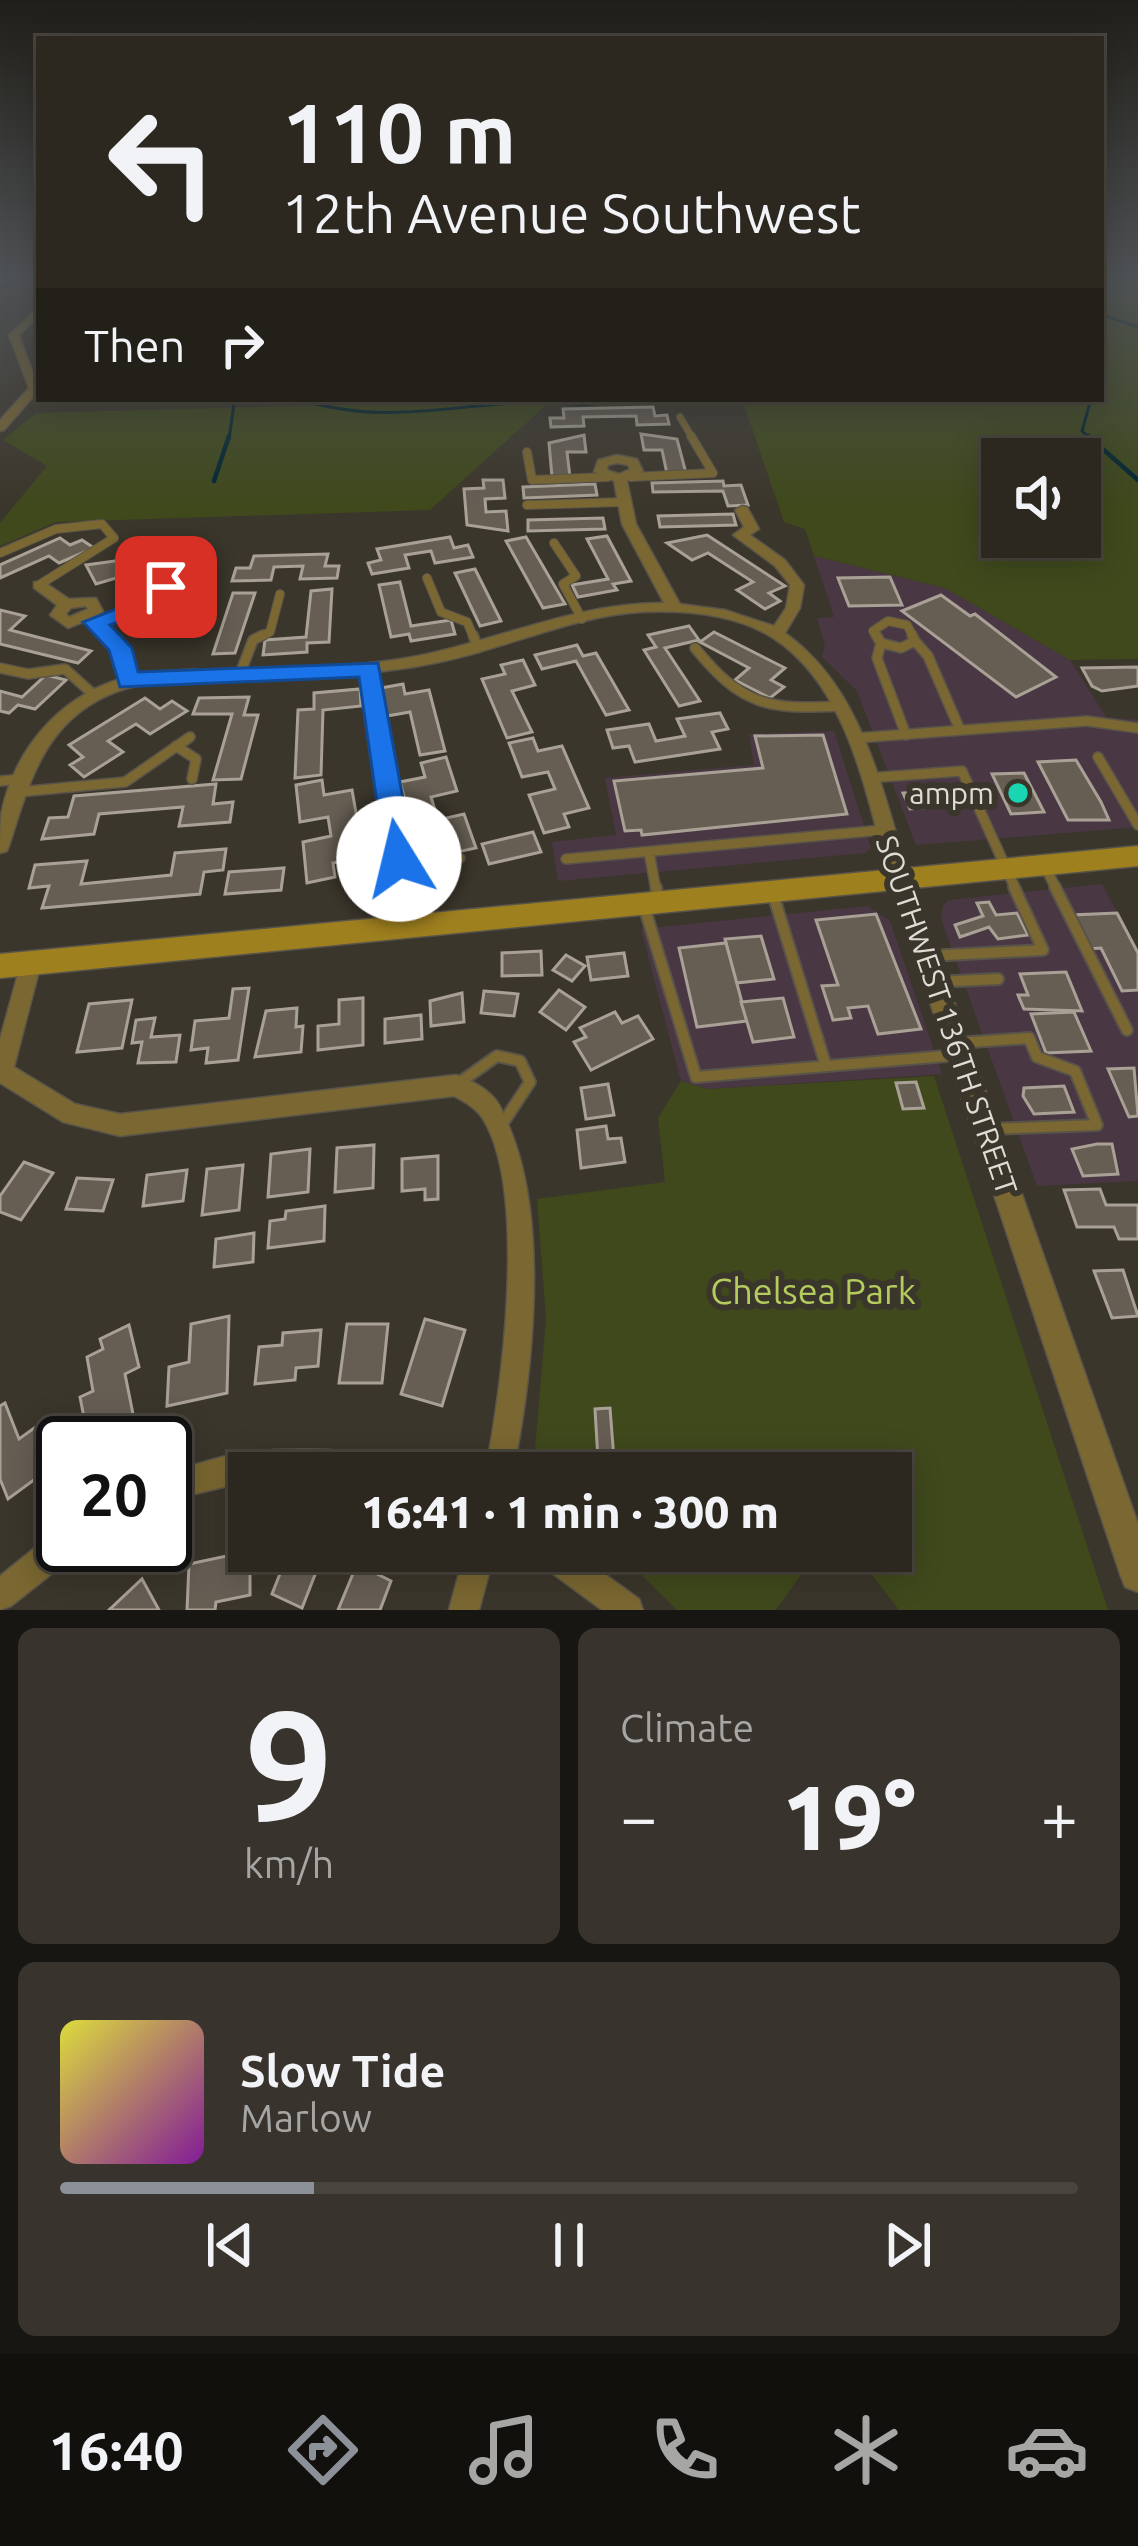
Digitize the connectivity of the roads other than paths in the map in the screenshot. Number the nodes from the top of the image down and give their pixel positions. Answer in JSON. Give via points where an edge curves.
{"nodes":[{"id":1,"x":23,"y":355,"type":"edge"},
{"id":2,"x":680,"y":417,"type":"dead end"},
{"id":3,"x":0,"y":427,"type":"edge"},
{"id":4,"x":527,"y":452,"type":"dead end"},
{"id":5,"x":619,"y":478,"type":"junction"},
{"id":6,"x":623,"y":502,"type":"junction"},
{"id":7,"x":526,"y":505,"type":"dead end"},
{"id":8,"x":742,"y":510,"type":"dead end"},
{"id":9,"x":554,"y":543,"type":"dead end"},
{"id":10,"x":141,"y":550,"type":"dead end"},
{"id":11,"x":0,"y":554,"type":"edge"},
{"id":12,"x":427,"y":578,"type":"dead end"},
{"id":13,"x":39,"y":585,"type":"joint"},
{"id":14,"x":280,"y":594,"type":"dead end"},
{"id":15,"x":674,"y":607,"type":"junction"},
{"id":16,"x":582,"y":619,"type":"junction"},
{"id":17,"x":92,"y":620,"type":"junction"},
{"id":18,"x":777,"y":634,"type":"junction"},
{"id":19,"x":915,"y":641,"type":"junction"},
{"id":20,"x":881,"y":643,"type":"junction"},
{"id":21,"x":478,"y":648,"type":"junction"},
{"id":22,"x":695,"y":648,"type":"dead end"},
{"id":23,"x":0,"y":668,"type":"edge"},
{"id":24,"x":369,"y":668,"type":"junction"},
{"id":25,"x":240,"y":674,"type":"junction"},
{"id":26,"x":128,"y":681,"type":"junction"},
{"id":27,"x":94,"y":695,"type":"junction"},
{"id":28,"x":841,"y":706,"type":"junction"},
{"id":29,"x":1138,"y":728,"type":"edge"},
{"id":30,"x":960,"y":730,"type":"junction"},
{"id":31,"x":906,"y":735,"type":"junction"},
{"id":32,"x":190,"y":737,"type":"dead end"},
{"id":33,"x":852,"y":738,"type":"junction"},
{"id":34,"x":176,"y":746,"type":"junction"},
{"id":35,"x":1098,"y":757,"type":"dead end"},
{"id":36,"x":866,"y":778,"type":"junction"},
{"id":37,"x":192,"y":779,"type":"dead end"},
{"id":38,"x":0,"y":781,"type":"edge"},
{"id":39,"x":20,"y":785,"type":"junction"},
{"id":40,"x":1138,"y":825,"type":"edge"},
{"id":41,"x":883,"y":830,"type":"junction"},
{"id":42,"x":0,"y":846,"type":"edge"},
{"id":43,"x":649,"y":852,"type":"junction"},
{"id":44,"x":1138,"y":856,"type":"edge"},
{"id":45,"x":460,"y":858,"type":"dead end"},
{"id":46,"x":566,"y":859,"type":"dead end"},
{"id":47,"x":1044,"y":865,"type":"junction"},
{"id":48,"x":1008,"y":868,"type":"junction"},
{"id":49,"x":900,"y":879,"type":"junction"},
{"id":50,"x":772,"y":891,"type":"junction"},
{"id":51,"x":651,"y":903,"type":"junction"},
{"id":52,"x":31,"y":963,"type":"junction"},
{"id":53,"x":0,"y":966,"type":"edge"},
{"id":54,"x":931,"y":969,"type":"junction"},
{"id":55,"x":998,"y":980,"type":"dead end"},
{"id":56,"x":1126,"y":1030,"type":"dead end"},
{"id":57,"x":958,"y":1048,"type":"junction"},
{"id":58,"x":826,"y":1066,"type":"junction"},
{"id":59,"x":1,"y":1073,"type":"edge"},
{"id":60,"x":456,"y":1085,"type":"junction"},
{"id":61,"x":500,"y":1128,"type":"junction"},
{"id":62,"x":986,"y":1129,"type":"junction"},
{"id":63,"x":504,"y":1452,"type":"edge"},
{"id":64,"x":228,"y":1466,"type":"edge"},
{"id":65,"x":192,"y":1478,"type":"edge"},
{"id":66,"x":36,"y":1566,"type":"edge"},
{"id":67,"x":474,"y":1572,"type":"edge"},
{"id":68,"x":576,"y":1572,"type":"edge"},
{"id":69,"x":1138,"y":1574,"type":"edge"},
{"id":70,"x":0,"y":1595,"type":"edge"},
{"id":71,"x":464,"y":1610,"type":"edge"},
{"id":72,"x":628,"y":1610,"type":"edge"}],
"edges":[{"from":1,"to":3,"type":"street","via":[[35,380]]},
{"from":2,"to":5,"type":"lane","via":[[713,472]]},
{"from":4,"to":5,"type":"lane","via":[[532,480]]},
{"from":5,"to":6,"type":"street"},
{"from":6,"to":7,"type":"lane"},
{"from":6,"to":15,"type":"street"},
{"from":8,"to":18,"type":"street","via":[[752,529],[740,535],[797,586]]},
{"from":9,"to":16,"type":"lane","via":[[576,576],[563,584]]},
{"from":10,"to":17,"type":"lane","via":[[166,587],[161,599]]},
{"from":11,"to":13,"type":"lane","via":[[78,525],[102,524],[114,538]]},
{"from":12,"to":21,"type":"lane","via":[[441,613],[467,622]]},
{"from":13,"to":17,"type":"street","via":[[66,604],[59,619]]},
{"from":14,"to":25,"type":"lane","via":[[270,632],[250,644]]},
{"from":15,"to":16,"type":"street"},
{"from":15,"to":18,"type":"street"},
{"from":16,"to":21,"type":"street"},
{"from":17,"to":26,"type":"street","via":[[121,648]]},
{"from":18,"to":28,"type":"street","name":"SOUTHWEST 136TH STREET","via":[[816,666]]},
{"from":19,"to":20,"type":"lane","via":[[901,648]]},
{"from":19,"to":20,"type":"lane","via":[[912,629],[888,621],[874,627]]},
{"from":19,"to":30,"type":"lane"},
{"from":20,"to":31,"type":"lane","via":[[877,658]]},
{"from":21,"to":24,"type":"street"},
{"from":22,"to":28,"type":"lane","via":[[725,688],[748,703]]},
{"from":23,"to":27,"type":"lane","via":[[65,670]]},
{"from":24,"to":25,"type":"street"},
{"from":24,"to":45,"type":"lane","via":[[399,859]]},
{"from":25,"to":26,"type":"street"},
{"from":26,"to":27,"type":"street"},
{"from":27,"to":39,"type":"street","via":[[50,725]]},
{"from":28,"to":33,"type":"street","name":"SOUTHWEST 136TH STREET"},
{"from":29,"to":30,"type":"lane","via":[[1088,721]]},
{"from":30,"to":31,"type":"lane"},
{"from":31,"to":33,"type":"lane"},
{"from":32,"to":34,"type":"lane"},
{"from":33,"to":36,"type":"street","name":"SOUTHWEST 136TH STREET"},
{"from":34,"to":37,"type":"lane","via":[[196,759]]},
{"from":34,"to":39,"type":"lane","via":[[125,782]]},
{"from":35,"to":40,"type":"lane"},
{"from":36,"to":41,"type":"street","name":"SOUTHWEST 136TH STREET"},
{"from":36,"to":48,"type":"lane","via":[[962,771]]},
{"from":38,"to":39,"type":"lane"},
{"from":39,"to":42,"type":"street"},
{"from":41,"to":43,"type":"lane"},
{"from":41,"to":49,"type":"street","name":"SOUTHWEST 136TH STREET"},
{"from":43,"to":46,"type":"lane"},
{"from":43,"to":51,"type":"lane"},
{"from":44,"to":47,"type":"main road"},
{"from":47,"to":48,"type":"main road"},
{"from":47,"to":56,"type":"lane"},
{"from":48,"to":49,"type":"main road"},
{"from":48,"to":54,"type":"lane","via":[[1043,950]]},
{"from":49,"to":50,"type":"main road"},
{"from":49,"to":54,"type":"street","name":"SOUTHWEST 136TH STREET"},
{"from":50,"to":51,"type":"main road"},
{"from":50,"to":58,"type":"lane"},
{"from":51,"to":52,"type":"main road"},
{"from":51,"to":58,"type":"lane","via":[[696,1077]]},
{"from":52,"to":53,"type":"main road"},
{"from":52,"to":59,"type":"street"},
{"from":54,"to":55,"type":"lane"},
{"from":54,"to":57,"type":"street","name":"SOUTHWEST 136TH STREET"},
{"from":57,"to":58,"type":"lane"},
{"from":57,"to":62,"type":"street","name":"SOUTHWEST 136TH STREET"},
{"from":57,"to":62,"type":"lane","via":[[1029,1038],[1037,1057],[1075,1070],[1097,1125]]},
{"from":59,"to":60,"type":"street","via":[[70,1114],[120,1125]]},
{"from":60,"to":61,"type":"street","via":[[490,1109]]},
{"from":60,"to":61,"type":"lane","via":[[496,1056],[520,1061],[530,1082]]},
{"from":61,"to":63,"type":"street","via":[[518,1265]]},
{"from":62,"to":69,"type":"street","name":"SOUTHWEST 136TH STREET"},
{"from":64,"to":65,"type":"street"},
{"from":66,"to":70,"type":"street"},
{"from":67,"to":71,"type":"street"},
{"from":68,"to":72,"type":"street"}]}
